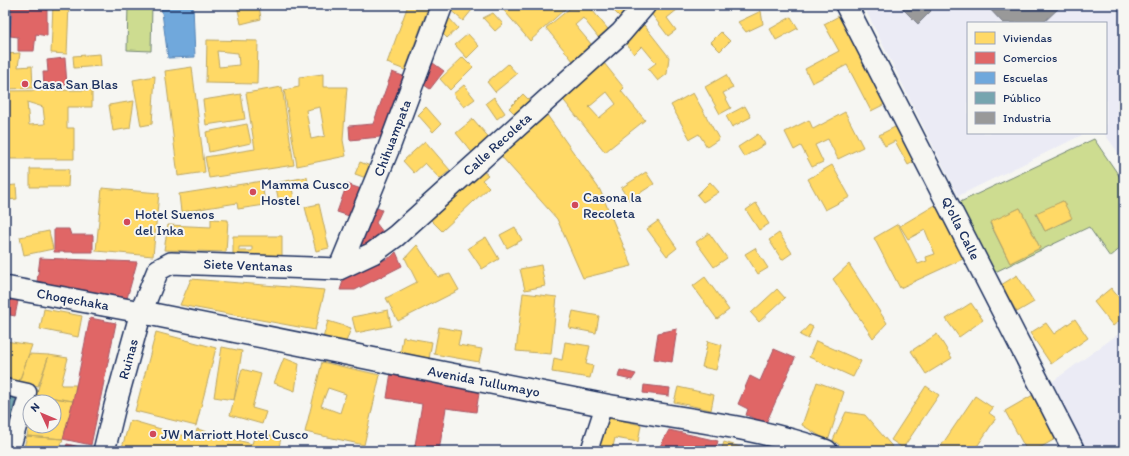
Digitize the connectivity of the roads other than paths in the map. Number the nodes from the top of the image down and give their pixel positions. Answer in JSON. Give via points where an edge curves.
{"nodes":[{"id":1,"x":442,"y":5,"type":"edge"},
{"id":2,"x":645,"y":5,"type":"edge"},
{"id":3,"x":846,"y":5,"type":"edge"},
{"id":4,"x":339,"y":269,"type":"junction"},
{"id":5,"x":158,"y":270,"type":"joint"},
{"id":6,"x":5,"y":287,"type":"edge"},
{"id":7,"x":141,"y":312,"type":"junction"},
{"id":8,"x":5,"y":387,"type":"edge"},
{"id":9,"x":604,"y":405,"type":"junction"},
{"id":10,"x":11,"y":451,"type":"edge"},
{"id":11,"x":104,"y":451,"type":"edge"},
{"id":12,"x":588,"y":451,"type":"edge"},
{"id":13,"x":826,"y":451,"type":"edge"},
{"id":14,"x":1074,"y":451,"type":"edge"}],
"edges":[{"from":1,"to":4,"type":"street","name":"Chihuampata","via":[[388,150]]},
{"from":2,"to":4,"type":"street","name":"Calle Recoleta","via":[[621,33],[396,236],[374,253]]},
{"from":3,"to":14,"type":"street","name":"Q'olla Calle"},
{"from":4,"to":5,"type":"street","name":"Siete Ventanas","via":[[171,263]]},
{"from":5,"to":7,"type":"street","name":"Ruinas"},
{"from":6,"to":7,"type":"street","name":"Choqechaka"},
{"from":7,"to":9,"type":"street","name":"Avenida Tullumayo"},
{"from":7,"to":11,"type":"street","name":"Ruinas"},
{"from":8,"to":10,"type":"street","via":[[28,392]]},
{"from":9,"to":12,"type":"street"},
{"from":9,"to":13,"type":"street","name":"Avenida Tullumayo","via":[[763,433],[802,442]]}]}
